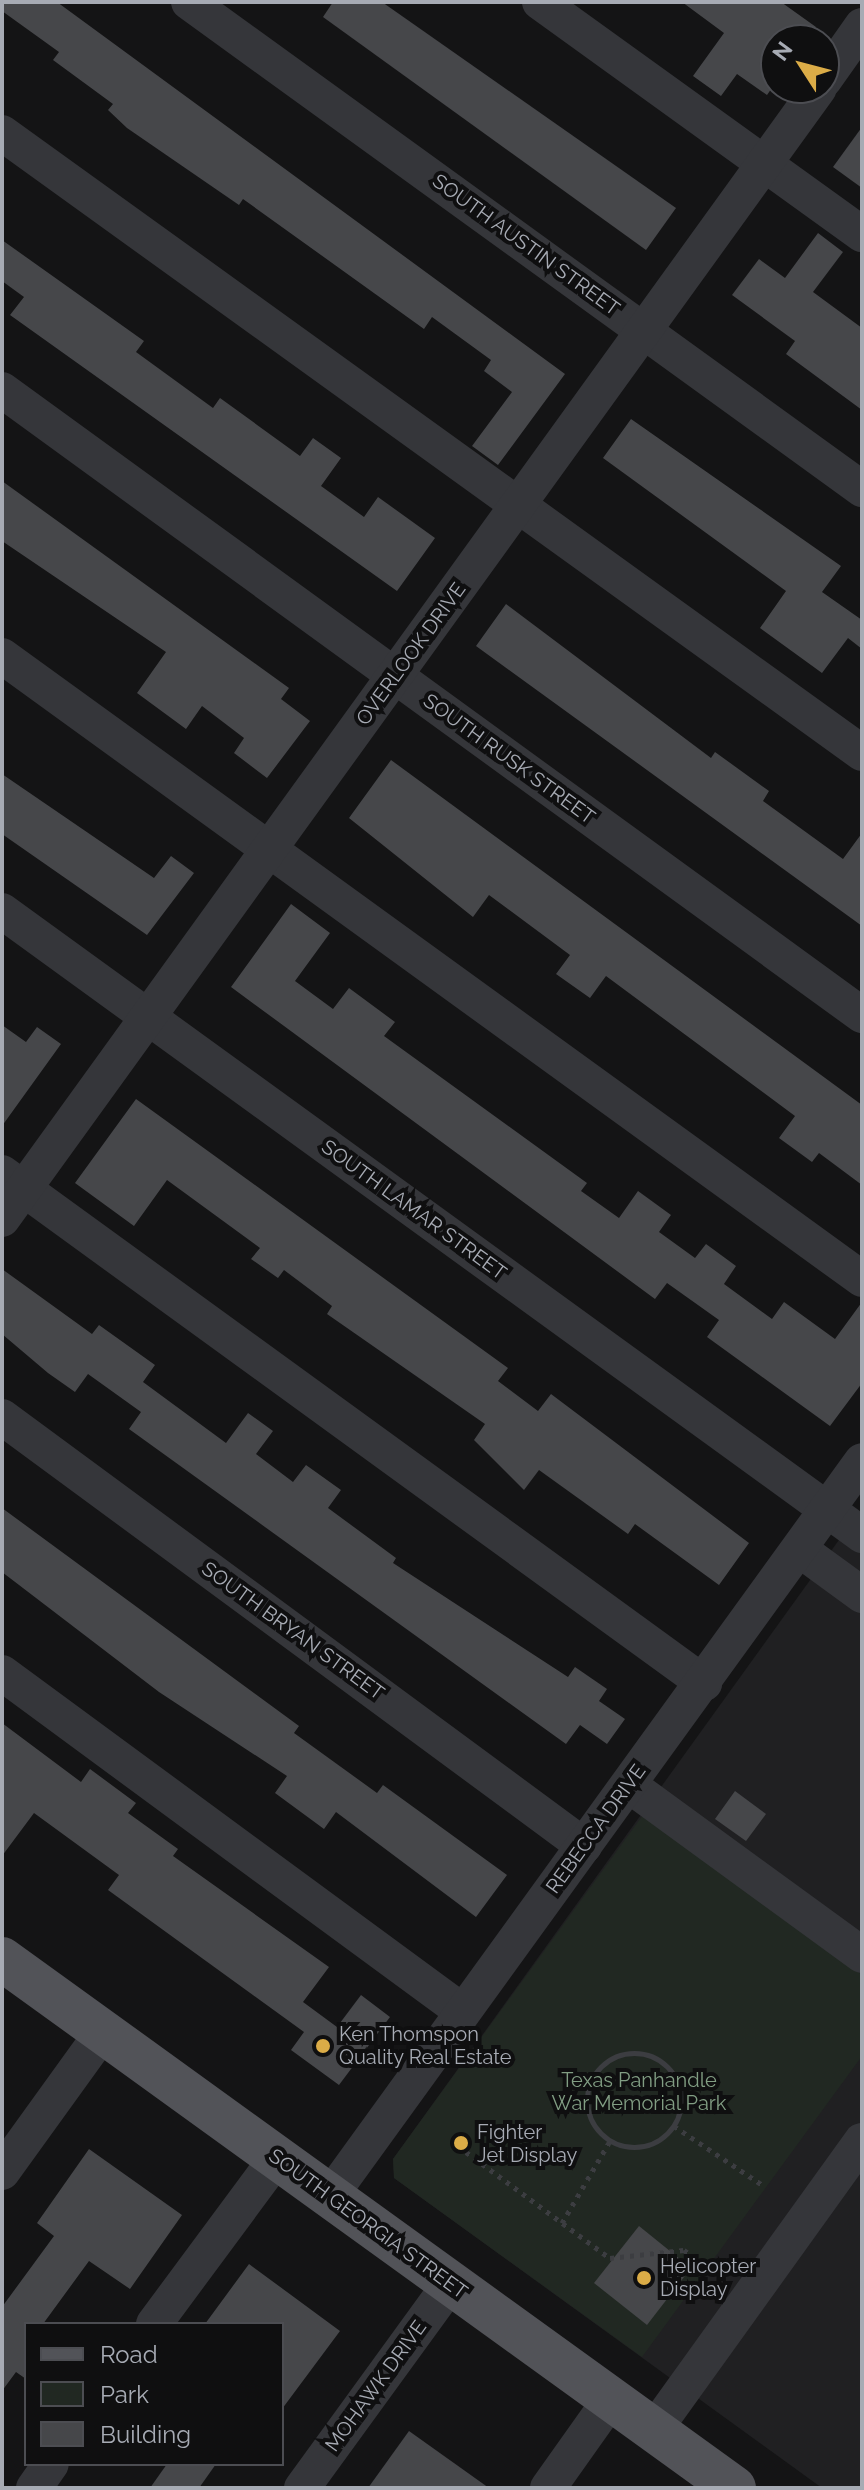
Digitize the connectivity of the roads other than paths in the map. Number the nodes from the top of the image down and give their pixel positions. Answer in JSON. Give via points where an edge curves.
{"nodes":[{"id":1,"x":189,"y":2,"type":"edge"},
{"id":2,"x":540,"y":2,"type":"edge"},
{"id":3,"x":862,"y":26,"type":"edge"},
{"id":4,"x":840,"y":57,"type":"edge"},
{"id":5,"x":808,"y":104,"type":"edge"},
{"id":6,"x":2,"y":133,"type":"edge"},
{"id":7,"x":765,"y":164,"type":"junction"},
{"id":8,"x":862,"y":234,"type":"edge"},
{"id":9,"x":645,"y":331,"type":"junction"},
{"id":10,"x":2,"y":390,"type":"edge"},
{"id":11,"x":862,"y":489,"type":"edge"},
{"id":12,"x":520,"y":504,"type":"junction"},
{"id":13,"x":2,"y":656,"type":"edge"},
{"id":14,"x":395,"y":676,"type":"junction"},
{"id":15,"x":862,"y":753,"type":"edge"},
{"id":16,"x":270,"y":849,"type":"junction"},
{"id":17,"x":2,"y":911,"type":"edge"},
{"id":18,"x":862,"y":1015,"type":"edge"},
{"id":19,"x":148,"y":1017,"type":"junction"},
{"id":20,"x":13,"y":1181,"type":"edge"},
{"id":21,"x":2,"y":1219,"type":"edge"},
{"id":22,"x":862,"y":1279,"type":"edge"},
{"id":23,"x":2,"y":1417,"type":"edge"},
{"id":24,"x":862,"y":1461,"type":"edge"},
{"id":25,"x":826,"y":1510,"type":"junction"},
{"id":26,"x":862,"y":1535,"type":"edge"},
{"id":27,"x":799,"y":1549,"type":"junction"},
{"id":28,"x":862,"y":1595,"type":"edge"},
{"id":29,"x":2,"y":1673,"type":"edge"},
{"id":30,"x":704,"y":1683,"type":"junction"},
{"id":31,"x":629,"y":1785,"type":"junction"},
{"id":32,"x":584,"y":1846,"type":"junction"},
{"id":33,"x":862,"y":1955,"type":"edge"},
{"id":34,"x":2,"y":1959,"type":"edge"},
{"id":35,"x":463,"y":2012,"type":"junction"},
{"id":36,"x":103,"y":2032,"type":"junction"},
{"id":37,"x":862,"y":2141,"type":"edge"},
{"id":38,"x":277,"y":2158,"type":"junction"},
{"id":39,"x":2,"y":2172,"type":"edge"},
{"id":40,"x":330,"y":2196,"type":"junction"},
{"id":41,"x":451,"y":2283,"type":"junction"},
{"id":42,"x":155,"y":2322,"type":"edge"},
{"id":43,"x":611,"y":2399,"type":"junction"},
{"id":44,"x":654,"y":2430,"type":"junction"},
{"id":45,"x":50,"y":2466,"type":"edge"},
{"id":46,"x":307,"y":2486,"type":"edge"},
{"id":47,"x":34,"y":2488,"type":"edge"},
{"id":48,"x":548,"y":2488,"type":"edge"},
{"id":49,"x":734,"y":2488,"type":"edge"}],
"edges":[{"from":1,"to":9,"type":"street","name":"SOUTH AUSTIN STREET"},
{"from":2,"to":7,"type":"street"},
{"from":3,"to":4,"type":"street"},
{"from":5,"to":7,"type":"street","name":"OVERLOOK DRIVE"},
{"from":6,"to":12,"type":"street"},
{"from":7,"to":8,"type":"street"},
{"from":7,"to":9,"type":"street","name":"OVERLOOK DRIVE"},
{"from":9,"to":11,"type":"street","name":"SOUTH AUSTIN STREET"},
{"from":9,"to":12,"type":"street","name":"OVERLOOK DRIVE"},
{"from":10,"to":14,"type":"street","name":"SOUTH RUSK STREET"},
{"from":12,"to":14,"type":"street","name":"OVERLOOK DRIVE"},
{"from":12,"to":15,"type":"street"},
{"from":13,"to":16,"type":"street"},
{"from":14,"to":16,"type":"street","name":"OVERLOOK DRIVE"},
{"from":14,"to":18,"type":"street","name":"SOUTH RUSK STREET"},
{"from":16,"to":19,"type":"street","name":"OVERLOOK DRIVE"},
{"from":16,"to":22,"type":"street"},
{"from":17,"to":19,"type":"street","name":"SOUTH LAMAR STREET"},
{"from":19,"to":20,"type":"street","name":"OVERLOOK DRIVE"},
{"from":19,"to":25,"type":"street","name":"SOUTH LAMAR STREET"},
{"from":20,"to":21,"type":"street","name":"OVERLOOK DRIVE"},
{"from":20,"to":30,"type":"street"},
{"from":23,"to":32,"type":"street","name":"SOUTH BRYAN STREET"},
{"from":24,"to":25,"type":"street","name":"REBECCA DRIVE"},
{"from":25,"to":26,"type":"street","name":"SOUTH LAMAR STREET"},
{"from":25,"to":27,"type":"street","name":"REBECCA DRIVE"},
{"from":27,"to":28,"type":"street"},
{"from":27,"to":30,"type":"street","name":"REBECCA DRIVE"},
{"from":29,"to":35,"type":"street"},
{"from":30,"to":31,"type":"street","name":"REBECCA DRIVE"},
{"from":31,"to":32,"type":"street","name":"REBECCA DRIVE"},
{"from":31,"to":33,"type":"street"},
{"from":32,"to":35,"type":"street","name":"REBECCA DRIVE"},
{"from":34,"to":36,"type":"main road","name":"SOUTH GEORGIA STREET"},
{"from":35,"to":40,"type":"street","name":"REBECCA DRIVE"},
{"from":36,"to":38,"type":"main road","name":"SOUTH GEORGIA STREET"},
{"from":36,"to":39,"type":"street"},
{"from":37,"to":44,"type":"street"},
{"from":38,"to":40,"type":"main road","name":"SOUTH GEORGIA STREET"},
{"from":38,"to":42,"type":"street"},
{"from":40,"to":41,"type":"main road","name":"SOUTH GEORGIA STREET"},
{"from":41,"to":43,"type":"main road","name":"SOUTH GEORGIA STREET"},
{"from":41,"to":46,"type":"street","name":"MOHAWK DRIVE"},
{"from":43,"to":44,"type":"main road","name":"SOUTH GEORGIA STREET"},
{"from":43,"to":48,"type":"street"},
{"from":44,"to":49,"type":"main road","name":"SOUTH GEORGIA STREET"},
{"from":45,"to":47,"type":"street"}]}
